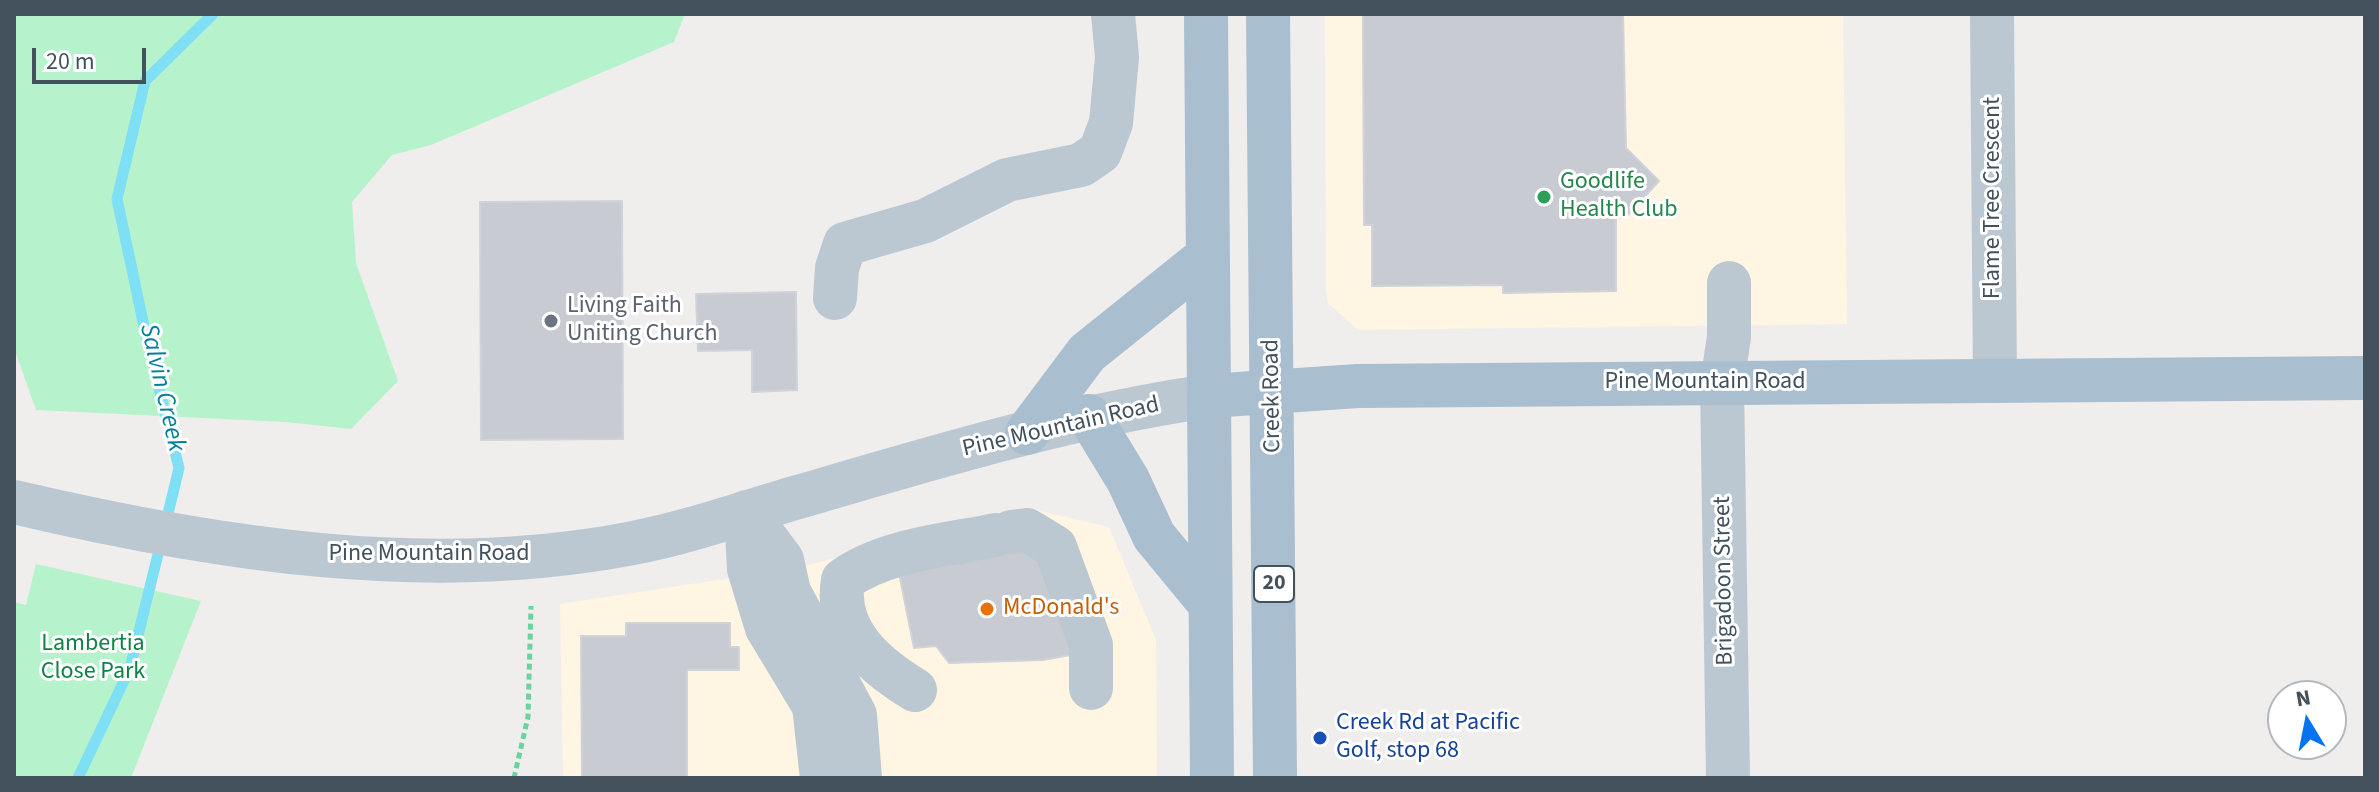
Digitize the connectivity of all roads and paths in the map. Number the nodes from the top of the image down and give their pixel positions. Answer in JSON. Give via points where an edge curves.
{"nodes":[{"id":1,"x":1113,"y":14,"type":"edge"},
{"id":2,"x":1206,"y":14,"type":"edge"},
{"id":3,"x":1268,"y":14,"type":"edge"},
{"id":4,"x":1992,"y":14,"type":"edge"},
{"id":5,"x":1208,"y":256,"type":"junction"},
{"id":6,"x":1729,"y":283,"type":"dead end"},
{"id":7,"x":835,"y":298,"type":"dead end"},
{"id":8,"x":2365,"y":378,"type":"edge"},
{"id":9,"x":1995,"y":381,"type":"junction"},
{"id":10,"x":1722,"y":383,"type":"junction"},
{"id":11,"x":1273,"y":391,"type":"junction"},
{"id":12,"x":1209,"y":396,"type":"junction"},
{"id":13,"x":1089,"y":416,"type":"junction"},
{"id":14,"x":1027,"y":433,"type":"junction"},
{"id":15,"x":34,"y":507,"type":"edge"},
{"id":16,"x":746,"y":512,"type":"junction"},
{"id":17,"x":1210,"y":604,"type":"junction"},
{"id":18,"x":531,"y":606,"type":"dead end"},
{"id":19,"x":1091,"y":688,"type":"dead end"},
{"id":20,"x":915,"y":690,"type":"dead end"},
{"id":21,"x":514,"y":778,"type":"edge"},
{"id":22,"x":822,"y":778,"type":"edge"},
{"id":23,"x":860,"y":778,"type":"edge"},
{"id":24,"x":1212,"y":778,"type":"edge"},
{"id":25,"x":1275,"y":778,"type":"edge"},
{"id":26,"x":1728,"y":778,"type":"edge"}],
"edges":[{"from":1,"to":7,"type":"street","via":[[1116,70],[1111,123],[1100,152],[1081,165],[1007,180],[925,221],[845,244]]},
{"from":2,"to":5,"type":"main road"},
{"from":3,"to":11,"type":"main road","name":"Creek Road","number":"20"},
{"from":4,"to":9,"type":"street","name":"Flame Tree Crescent"},
{"from":5,"to":12,"type":"main road"},
{"from":5,"to":14,"type":"main road","via":[[1087,353]]},
{"from":6,"to":10,"type":"street","name":"Brigadoon Street"},
{"from":8,"to":9,"type":"main road","name":"Pine Mountain Road"},
{"from":9,"to":10,"type":"main road","name":"Pine Mountain Road"},
{"from":10,"to":11,"type":"main road","name":"Pine Mountain Road"},
{"from":10,"to":26,"type":"street","name":"Brigadoon Street"},
{"from":11,"to":12,"type":"main road","name":"Pine Mountain Road"},
{"from":11,"to":25,"type":"main road","name":"Creek Road","number":"20"},
{"from":12,"to":13,"type":"street","name":"Pine Mountain Road"},
{"from":12,"to":17,"type":"main road"},
{"from":13,"to":14,"type":"street","name":"Pine Mountain Road"},
{"from":13,"to":17,"type":"main road","via":[[1154,536]]},
{"from":14,"to":16,"type":"street","name":"Pine Mountain Road"},
{"from":15,"to":16,"type":"street","name":"Pine Mountain Road","via":[[276,552],[471,559],[535,557],[636,543]]},
{"from":16,"to":22,"type":"street","via":[[749,569],[767,628],[814,706]]},
{"from":16,"to":23,"type":"street","via":[[782,560],[789,592],[855,715]]},
{"from":17,"to":24,"type":"main road"},
{"from":18,"to":21,"type":"path","via":[[528,717]]},
{"from":19,"to":20,"type":"street","via":[[1091,645],[1055,547],[1027,530],[920,550],[843,580],[840,601],[850,633],[884,671]]}]}
